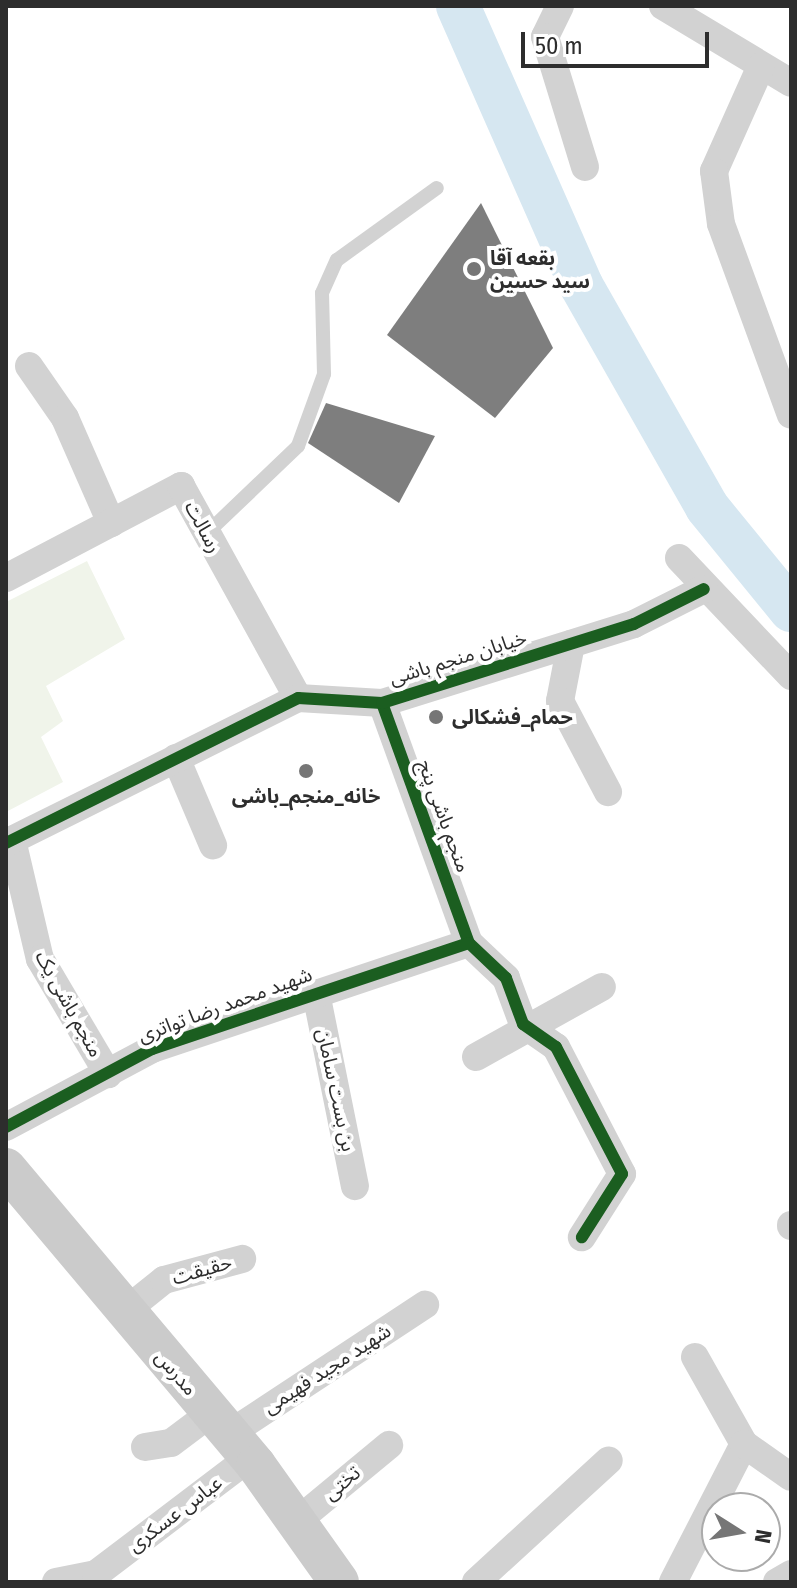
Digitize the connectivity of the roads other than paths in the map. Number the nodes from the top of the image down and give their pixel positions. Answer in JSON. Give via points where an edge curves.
{"nodes":[{"id":1,"x":560,"y":6,"type":"edge"},
{"id":2,"x":663,"y":6,"type":"edge"},
{"id":3,"x":761,"y":66,"type":"junction"},
{"id":4,"x":791,"y":83,"type":"edge"},
{"id":5,"x":585,"y":167,"type":"dead end"},
{"id":6,"x":437,"y":188,"type":"dead end"},
{"id":7,"x":29,"y":366,"type":"dead end"},
{"id":8,"x":791,"y":415,"type":"edge"},
{"id":9,"x":111,"y":523,"type":"junction"},
{"id":10,"x":205,"y":535,"type":"junction"},
{"id":11,"x":679,"y":558,"type":"dead end"},
{"id":12,"x":6,"y":578,"type":"edge"},
{"id":13,"x":704,"y":589,"type":"junction"},
{"id":14,"x":571,"y":644,"type":"junction"},
{"id":15,"x":791,"y":676,"type":"edge"},
{"id":16,"x":298,"y":698,"type":"junction"},
{"id":17,"x":382,"y":703,"type":"junction"},
{"id":18,"x":176,"y":758,"type":"junction"},
{"id":19,"x":608,"y":792,"type":"dead end"},
{"id":20,"x":9,"y":841,"type":"edge"},
{"id":21,"x":213,"y":845,"type":"dead end"},
{"id":22,"x":469,"y":943,"type":"junction"},
{"id":23,"x":602,"y":987,"type":"dead end"},
{"id":24,"x":316,"y":993,"type":"junction"},
{"id":25,"x":530,"y":1029,"type":"junction"},
{"id":26,"x":476,"y":1057,"type":"dead end"},
{"id":27,"x":108,"y":1074,"type":"junction"},
{"id":28,"x":6,"y":1127,"type":"edge"},
{"id":29,"x":6,"y":1168,"type":"edge"},
{"id":30,"x":355,"y":1186,"type":"dead end"},
{"id":31,"x":582,"y":1237,"type":"dead end"},
{"id":32,"x":242,"y":1259,"type":"dead end"},
{"id":33,"x":425,"y":1305,"type":"dead end"},
{"id":34,"x":124,"y":1312,"type":"junction"},
{"id":35,"x":695,"y":1357,"type":"dead end"},
{"id":36,"x":229,"y":1435,"type":"junction"},
{"id":37,"x":744,"y":1444,"type":"junction"},
{"id":38,"x":389,"y":1445,"type":"dead end"},
{"id":39,"x":145,"y":1447,"type":"dead end"},
{"id":40,"x":609,"y":1460,"type":"dead end"},
{"id":41,"x":791,"y":1477,"type":"edge"},
{"id":42,"x":296,"y":1522,"type":"junction"},
{"id":43,"x":791,"y":1574,"type":"edge"},
{"id":44,"x":56,"y":1582,"type":"edge"},
{"id":45,"x":339,"y":1582,"type":"edge"},
{"id":46,"x":476,"y":1582,"type":"edge"},
{"id":47,"x":673,"y":1582,"type":"edge"},
{"id":48,"x":777,"y":1582,"type":"edge"}],
"edges":[{"from":1,"to":5,"type":"street","via":[[545,37]]},
{"from":2,"to":3,"type":"street"},
{"from":3,"to":4,"type":"street"},
{"from":3,"to":8,"type":"street","via":[[714,171],[721,224]]},
{"from":6,"to":10,"type":"lane","via":[[337,260],[322,293],[324,374],[298,446]]},
{"from":7,"to":9,"type":"street","via":[[65,418]]},
{"from":9,"to":10,"type":"street","name":"رسالت","via":[[181,486]]},
{"from":9,"to":12,"type":"street","name":"رسالت"},
{"from":10,"to":16,"type":"street","name":"رسالت"},
{"from":11,"to":13,"type":"street"},
{"from":13,"to":14,"type":"street","name":"خیابان منجم باشی","via":[[634,624]]},
{"from":13,"to":15,"type":"street"},
{"from":14,"to":17,"type":"street","name":"خیابان منجم باشی"},
{"from":14,"to":19,"type":"street","via":[[560,701]]},
{"from":16,"to":17,"type":"street","name":"خیابان منجم باشی"},
{"from":16,"to":18,"type":"street","name":"خیابان منجم باشی"},
{"from":17,"to":22,"type":"street","name":"منجم باشی پنج"},
{"from":18,"to":20,"type":"street","name":"خیابان منجم باشی"},
{"from":18,"to":21,"type":"street"},
{"from":20,"to":27,"type":"street","name":"منجم باشی یک","via":[[40,959]]},
{"from":22,"to":24,"type":"street","name":"شهید محمد رضا تواتری"},
{"from":22,"to":25,"type":"street","via":[[506,978]]},
{"from":23,"to":25,"type":"street"},
{"from":24,"to":27,"type":"street","name":"شهید محمد رضا تواتری","via":[[152,1049]]},
{"from":24,"to":30,"type":"street","name":"بن بست سامان"},
{"from":25,"to":26,"type":"street"},
{"from":25,"to":31,"type":"street","via":[[556,1047],[622,1174]]},
{"from":27,"to":28,"type":"street","name":"شهید محمد رضا تواتری"},
{"from":29,"to":34,"type":"main road","name":"مدرس"},
{"from":32,"to":34,"type":"street","name":"حقیقت","via":[[164,1280]]},
{"from":33,"to":36,"type":"street","name":"شهید مجید فهیمی"},
{"from":34,"to":36,"type":"main road","name":"مدرس"},
{"from":35,"to":37,"type":"street"},
{"from":36,"to":39,"type":"street"},
{"from":36,"to":42,"type":"main road","name":"مدرس"},
{"from":36,"to":44,"type":"street","name":"عباس عسکری","via":[[96,1574]]},
{"from":37,"to":41,"type":"street"},
{"from":37,"to":47,"type":"street"},
{"from":38,"to":42,"type":"street","name":"تختی"},
{"from":40,"to":46,"type":"street"},
{"from":42,"to":45,"type":"main road","name":"مدرس"},
{"from":43,"to":48,"type":"street"}]}
